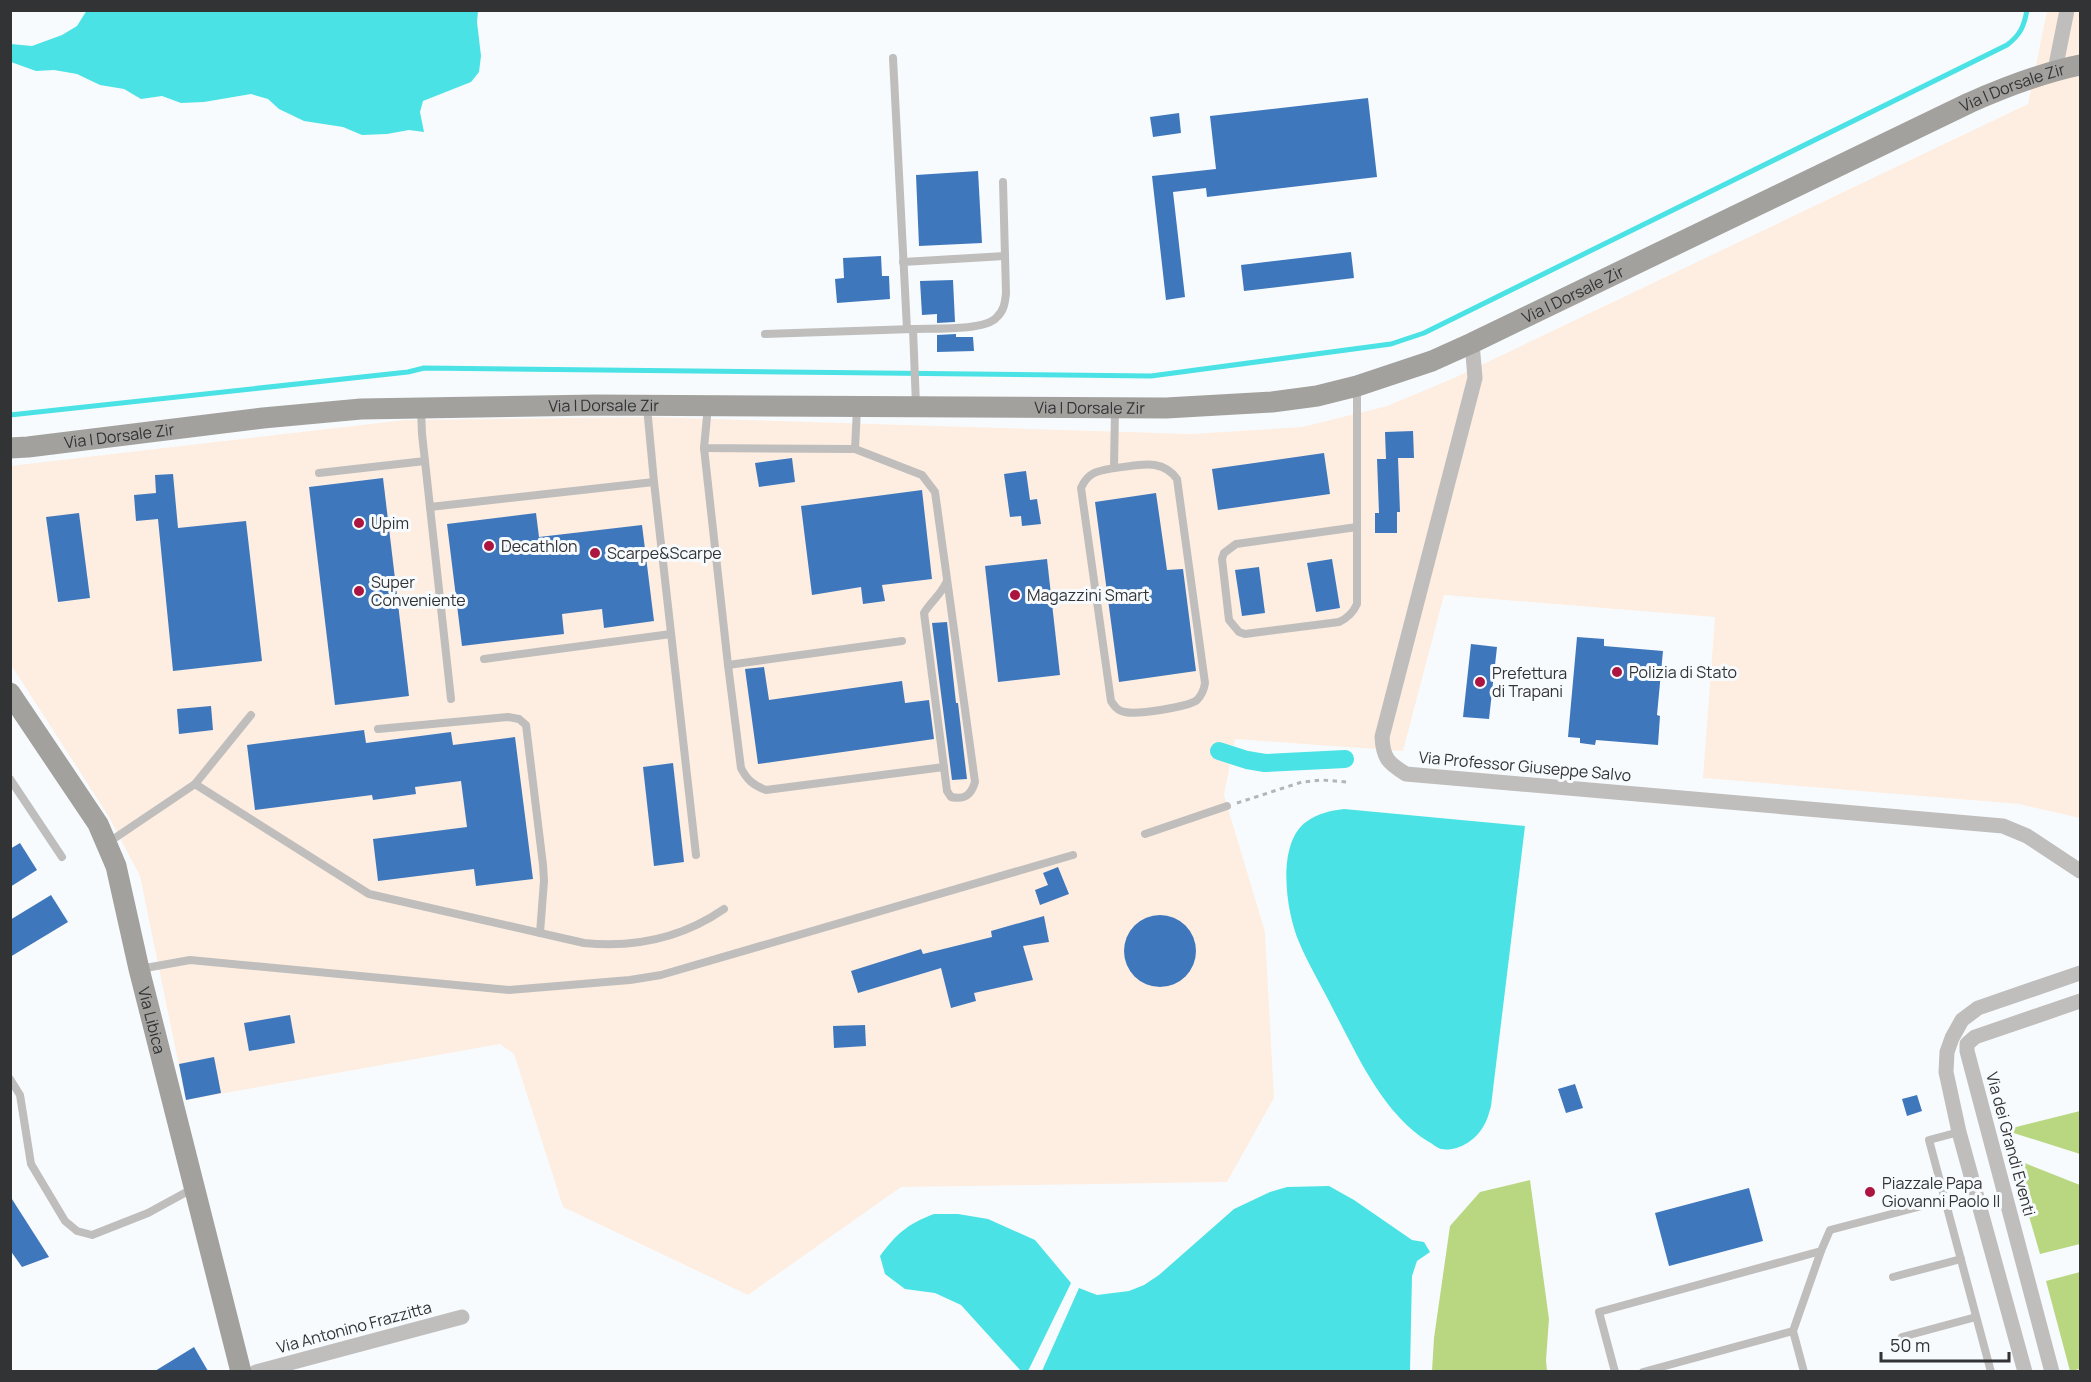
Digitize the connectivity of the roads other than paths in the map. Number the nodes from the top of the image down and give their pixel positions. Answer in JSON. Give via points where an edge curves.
{"nodes":[{"id":1,"x":2067,"y":10,"type":"edge"},
{"id":2,"x":893,"y":58,"type":"dead end"},
{"id":3,"x":2080,"y":65,"type":"edge"},
{"id":4,"x":2055,"y":70,"type":"junction"},
{"id":5,"x":1003,"y":182,"type":"dead end"},
{"id":6,"x":1005,"y":256,"type":"junction"},
{"id":7,"x":903,"y":262,"type":"junction"},
{"id":8,"x":910,"y":329,"type":"junction"},
{"id":9,"x":765,"y":334,"type":"dead end"},
{"id":10,"x":1472,"y":343,"type":"junction"},
{"id":11,"x":1357,"y":386,"type":"junction"},
{"id":12,"x":647,"y":405,"type":"junction"},
{"id":13,"x":708,"y":406,"type":"junction"},
{"id":14,"x":857,"y":406,"type":"junction"},
{"id":15,"x":916,"y":406,"type":"junction"},
{"id":16,"x":421,"y":407,"type":"junction"},
{"id":17,"x":1115,"y":407,"type":"junction"},
{"id":18,"x":704,"y":448,"type":"junction"},
{"id":19,"x":16,"y":449,"type":"edge"},
{"id":20,"x":855,"y":449,"type":"junction"},
{"id":21,"x":425,"y":461,"type":"junction"},
{"id":22,"x":1114,"y":468,"type":"junction"},
{"id":23,"x":319,"y":473,"type":"dead end"},
{"id":24,"x":654,"y":482,"type":"junction"},
{"id":25,"x":430,"y":507,"type":"junction"},
{"id":26,"x":1357,"y":527,"type":"junction"},
{"id":27,"x":947,"y":581,"type":"junction"},
{"id":28,"x":671,"y":634,"type":"junction"},
{"id":29,"x":902,"y":641,"type":"dead end"},
{"id":30,"x":484,"y":659,"type":"dead end"},
{"id":31,"x":728,"y":665,"type":"junction"},
{"id":32,"x":10,"y":693,"type":"edge"},
{"id":33,"x":451,"y":699,"type":"dead end"},
{"id":34,"x":251,"y":715,"type":"dead end"},
{"id":35,"x":378,"y":729,"type":"dead end"},
{"id":36,"x":944,"y":767,"type":"junction"},
{"id":37,"x":10,"y":779,"type":"edge"},
{"id":38,"x":195,"y":784,"type":"junction"},
{"id":39,"x":1227,"y":807,"type":"road end"},
{"id":40,"x":1144,"y":834,"type":"dead end"},
{"id":41,"x":107,"y":843,"type":"junction"},
{"id":42,"x":696,"y":855,"type":"dead end"},
{"id":43,"x":1073,"y":855,"type":"dead end"},
{"id":44,"x":62,"y":857,"type":"dead end"},
{"id":45,"x":2080,"y":871,"type":"edge"},
{"id":46,"x":724,"y":909,"type":"dead end"},
{"id":47,"x":540,"y":933,"type":"junction"},
{"id":48,"x":139,"y":969,"type":"junction"},
{"id":49,"x":2080,"y":973,"type":"edge"},
{"id":50,"x":2080,"y":1001,"type":"edge"},
{"id":51,"x":10,"y":1079,"type":"edge"},
{"id":52,"x":1959,"y":1132,"type":"junction"},
{"id":53,"x":194,"y":1189,"type":"junction"},
{"id":54,"x":1945,"y":1200,"type":"junction"},
{"id":55,"x":1821,"y":1251,"type":"junction"},
{"id":56,"x":1961,"y":1259,"type":"junction"},
{"id":57,"x":2026,"y":1272,"type":"junction"},
{"id":58,"x":1893,"y":1277,"type":"dead end"},
{"id":59,"x":1999,"y":1279,"type":"junction"},
{"id":60,"x":462,"y":1317,"type":"dead end"},
{"id":61,"x":1976,"y":1317,"type":"junction"},
{"id":62,"x":1792,"y":1331,"type":"junction"},
{"id":63,"x":1902,"y":1337,"type":"dead end"},
{"id":64,"x":241,"y":1371,"type":"edge"},
{"id":65,"x":256,"y":1371,"type":"edge"},
{"id":66,"x":1615,"y":1371,"type":"edge"},
{"id":67,"x":1643,"y":1371,"type":"edge"},
{"id":68,"x":1803,"y":1371,"type":"edge"},
{"id":69,"x":1991,"y":1371,"type":"edge"},
{"id":70,"x":2025,"y":1371,"type":"edge"},
{"id":71,"x":2052,"y":1371,"type":"edge"}],
"edges":[{"from":1,"to":4,"type":"street"},
{"from":2,"to":7,"type":"lane"},
{"from":3,"to":4,"type":"main road","name":"Via I Dorsale Zir"},
{"from":4,"to":10,"type":"main road","name":"Via I Dorsale Zir","via":[[1968,103]]},
{"from":5,"to":6,"type":"lane"},
{"from":6,"to":7,"type":"lane"},
{"from":6,"to":8,"type":"lane","via":[[1004,307],[995,320],[978,326]]},
{"from":7,"to":8,"type":"lane"},
{"from":8,"to":9,"type":"lane"},
{"from":8,"to":15,"type":"lane"},
{"from":10,"to":11,"type":"main road","name":"Via I Dorsale Zir"},
{"from":10,"to":45,"type":"street","name":"Via Professor Giuseppe Salvo","via":[[1475,378],[1382,737],[1383,751],[1390,764],[1406,774],[2002,826],[2027,836]]},
{"from":11,"to":17,"type":"main road","name":"Via I Dorsale Zir","via":[[1272,402]]},
{"from":11,"to":26,"type":"lane"},
{"from":12,"to":13,"type":"main road","name":"Via I Dorsale Zir"},
{"from":12,"to":16,"type":"main road","name":"Via I Dorsale Zir"},
{"from":12,"to":24,"type":"lane"},
{"from":13,"to":14,"type":"main road","name":"Via I Dorsale Zir"},
{"from":13,"to":18,"type":"lane"},
{"from":14,"to":15,"type":"main road","name":"Via I Dorsale Zir"},
{"from":14,"to":20,"type":"lane"},
{"from":15,"to":17,"type":"main road","name":"Via I Dorsale Zir"},
{"from":16,"to":19,"type":"main road","name":"Via I Dorsale Zir","via":[[262,418]]},
{"from":16,"to":21,"type":"lane"},
{"from":17,"to":22,"type":"lane"},
{"from":18,"to":20,"type":"lane"},
{"from":18,"to":31,"type":"lane"},
{"from":20,"to":27,"type":"lane","via":[[922,475],[935,492]]},
{"from":21,"to":23,"type":"lane"},
{"from":21,"to":25,"type":"lane"},
{"from":22,"to":22,"type":"lane","via":[[1089,475],[1082,488],[1111,701],[1122,712],[1133,713],[1191,703],[1203,693],[1205,683],[1177,479],[1172,471],[1155,464]]},
{"from":24,"to":25,"type":"lane"},
{"from":24,"to":28,"type":"lane"},
{"from":25,"to":33,"type":"lane"},
{"from":26,"to":26,"type":"lane","via":[[1357,604],[1347,618],[1245,634],[1233,627],[1229,620],[1224,553],[1236,544]]},
{"from":27,"to":36,"type":"lane","via":[[924,614]]},
{"from":27,"to":36,"type":"lane","via":[[975,783],[972,792],[959,799],[951,797]]},
{"from":28,"to":30,"type":"lane"},
{"from":28,"to":42,"type":"lane"},
{"from":29,"to":31,"type":"lane"},
{"from":31,"to":36,"type":"lane","via":[[741,768],[755,786],[766,790]]},
{"from":32,"to":41,"type":"main road","name":"Via Libica"},
{"from":34,"to":38,"type":"lane"},
{"from":35,"to":47,"type":"lane","via":[[508,717],[526,725],[543,865]]},
{"from":37,"to":44,"type":"lane"},
{"from":38,"to":41,"type":"lane"},
{"from":38,"to":47,"type":"lane","via":[[369,894]]},
{"from":39,"to":40,"type":"lane"},
{"from":41,"to":48,"type":"main road","name":"Via Libica"},
{"from":43,"to":48,"type":"lane","via":[[661,975],[630,980],[509,990],[190,960]]},
{"from":46,"to":47,"type":"lane","via":[[681,932],[630,944],[584,943]]},
{"from":48,"to":53,"type":"main road","name":"Via Libica"},
{"from":49,"to":52,"type":"street","via":[[1978,1008],[1962,1020],[1947,1052],[1946,1072]]},
{"from":50,"to":57,"type":"street","name":"Via dei Grandi Eventi","via":[[1975,1037],[1967,1044]]},
{"from":51,"to":53,"type":"lane","via":[[21,1095],[31,1164],[65,1221],[77,1231],[92,1235]]},
{"from":52,"to":54,"type":"lane","via":[[1929,1140]]},
{"from":52,"to":59,"type":"street"},
{"from":53,"to":64,"type":"main road","name":"Via Libica"},
{"from":54,"to":55,"type":"lane","via":[[1830,1230]]},
{"from":54,"to":56,"type":"lane"},
{"from":55,"to":62,"type":"lane"},
{"from":55,"to":66,"type":"lane","via":[[1599,1312]]},
{"from":56,"to":58,"type":"lane"},
{"from":56,"to":61,"type":"lane"},
{"from":57,"to":59,"type":"street"},
{"from":57,"to":71,"type":"street","name":"Via dei Grandi Eventi"},
{"from":59,"to":70,"type":"street"},
{"from":60,"to":65,"type":"street","name":"Via Antonino Frazzitta"},
{"from":61,"to":63,"type":"lane"},
{"from":61,"to":69,"type":"lane"},
{"from":62,"to":67,"type":"lane"},
{"from":62,"to":68,"type":"lane"}]}
